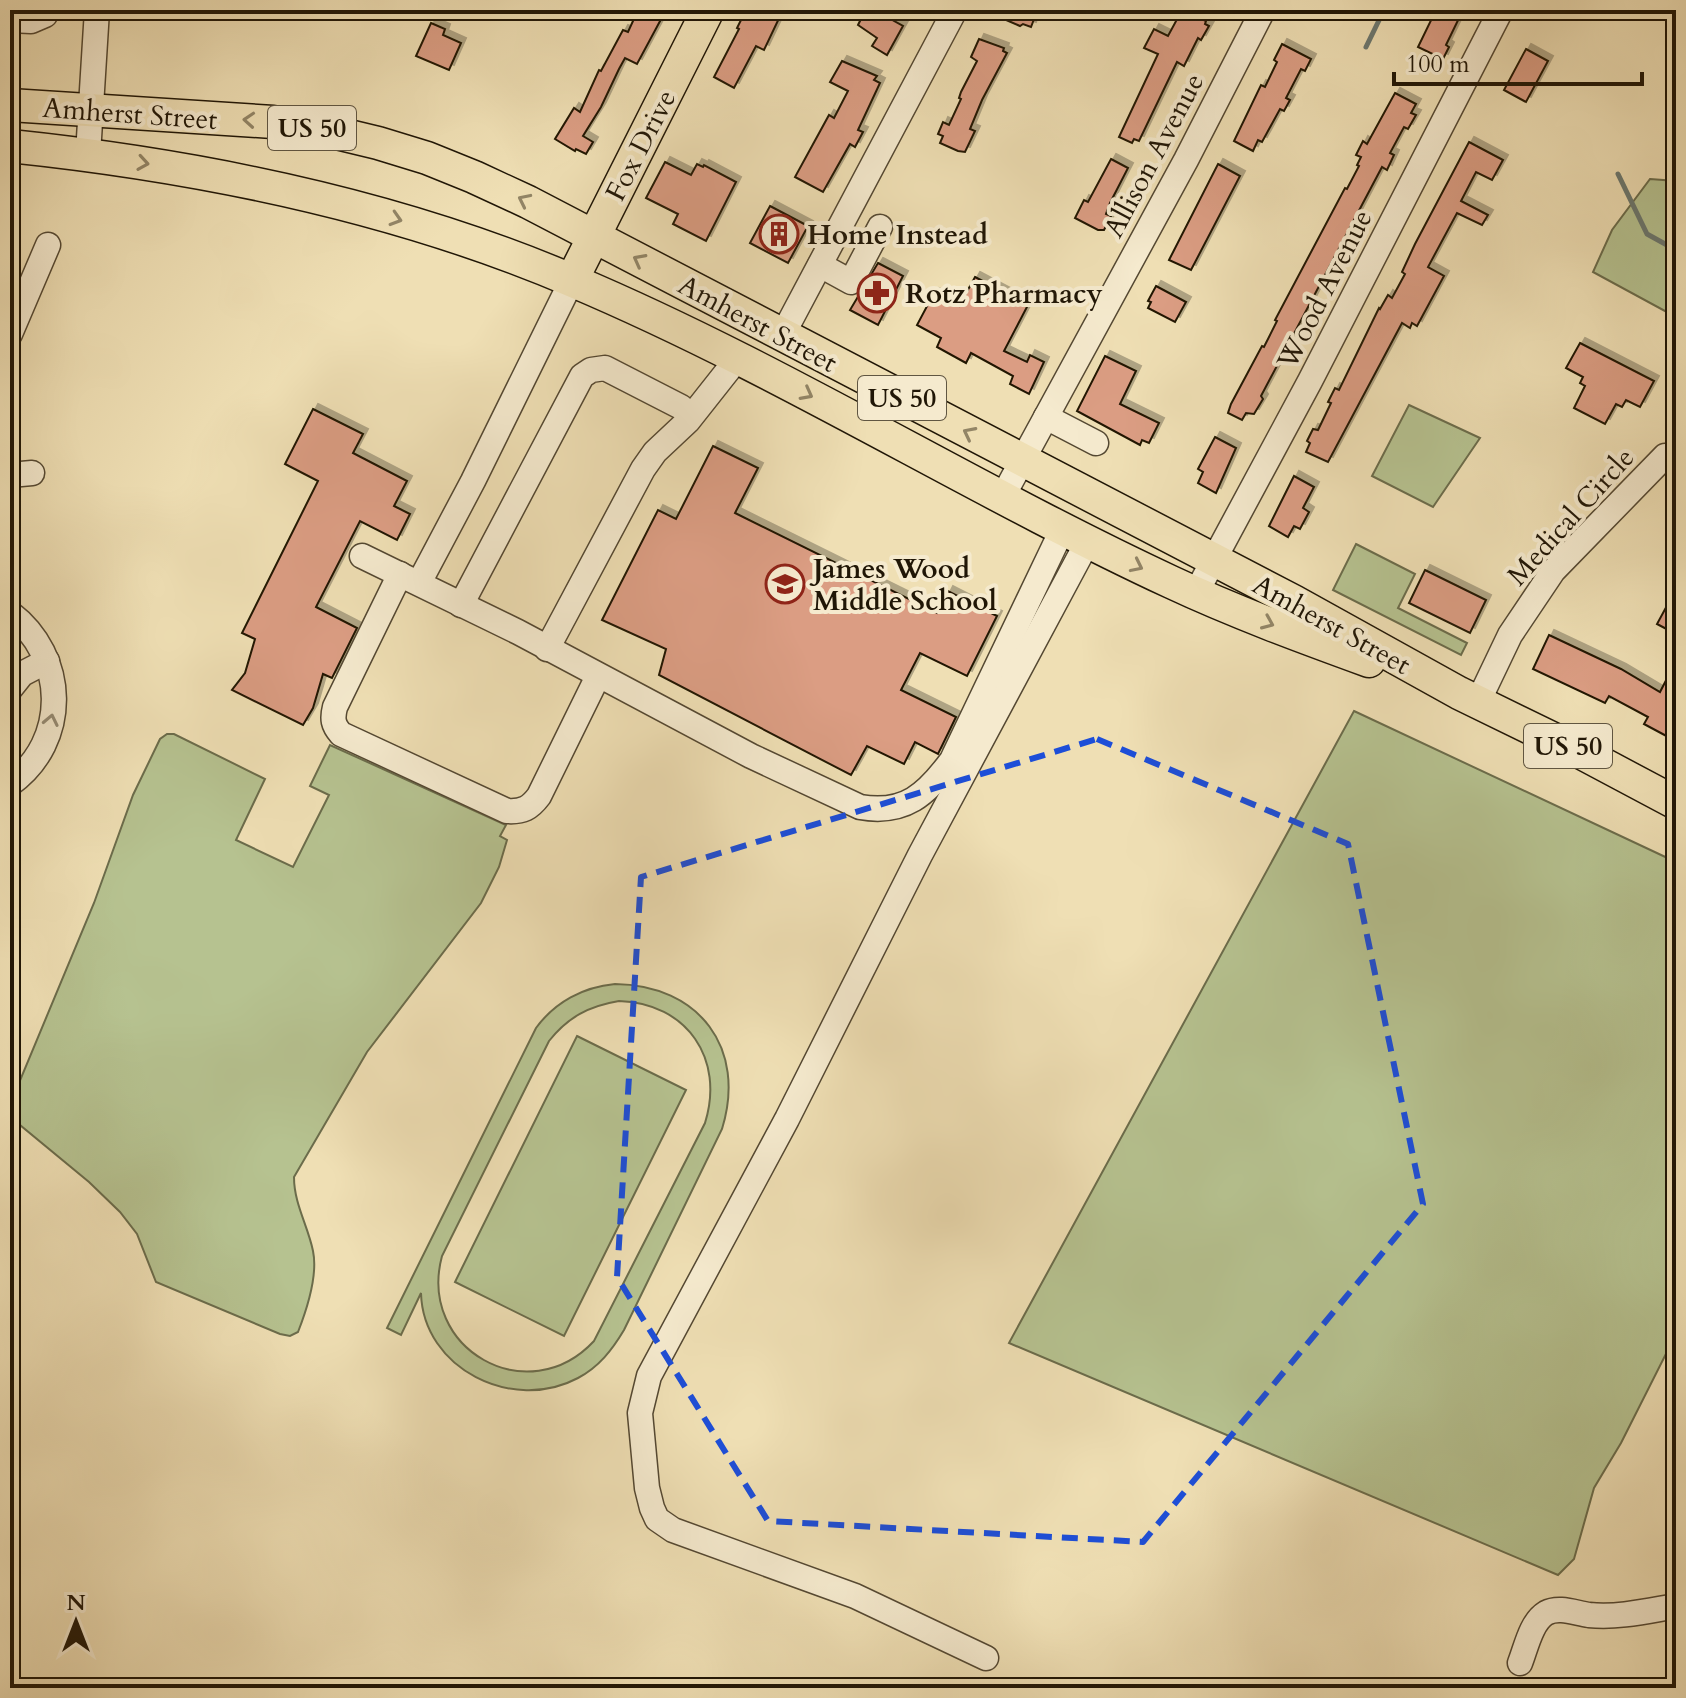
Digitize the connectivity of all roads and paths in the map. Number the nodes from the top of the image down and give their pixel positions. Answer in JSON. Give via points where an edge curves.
{"nodes":[{"id":1,"x":47,"y":10,"type":"edge"},
{"id":2,"x":97,"y":10,"type":"edge"},
{"id":3,"x":708,"y":10,"type":"edge"},
{"id":4,"x":955,"y":10,"type":"edge"},
{"id":5,"x":1263,"y":10,"type":"edge"},
{"id":6,"x":1501,"y":10,"type":"edge"},
{"id":7,"x":10,"y":20,"type":"edge"},
{"id":8,"x":10,"y":105,"type":"edge"},
{"id":9,"x":91,"y":110,"type":"junction"},
{"id":10,"x":10,"y":146,"type":"edge"},
{"id":11,"x":88,"y":154,"type":"junction"},
{"id":12,"x":880,"y":227,"type":"dead end"},
{"id":13,"x":593,"y":236,"type":"junction"},
{"id":14,"x":48,"y":245,"type":"dead end"},
{"id":15,"x":820,"y":265,"type":"junction"},
{"id":16,"x":572,"y":280,"type":"junction"},
{"id":17,"x":12,"y":325,"type":"edge"},
{"id":18,"x":686,"y":333,"type":"junction"},
{"id":19,"x":782,"y":336,"type":"junction"},
{"id":20,"x":737,"y":359,"type":"junction"},
{"id":21,"x":691,"y":416,"type":"junction"},
{"id":22,"x":1046,"y":417,"type":"junction"},
{"id":23,"x":1096,"y":443,"type":"dead end"},
{"id":24,"x":1665,"y":456,"type":"dead end"},
{"id":25,"x":1023,"y":461,"type":"junction"},
{"id":26,"x":1003,"y":496,"type":"junction"},
{"id":27,"x":1136,"y":520,"type":"junction"},
{"id":28,"x":1076,"y":534,"type":"junction"},
{"id":29,"x":362,"y":556,"type":"dead end"},
{"id":30,"x":1212,"y":560,"type":"junction"},
{"id":31,"x":409,"y":579,"type":"junction"},
{"id":32,"x":1196,"y":593,"type":"junction"},
{"id":33,"x":461,"y":605,"type":"junction"},
{"id":34,"x":10,"y":613,"type":"edge"},
{"id":35,"x":547,"y":649,"type":"junction"},
{"id":36,"x":47,"y":661,"type":"junction"},
{"id":37,"x":598,"y":676,"type":"junction"},
{"id":38,"x":10,"y":689,"type":"edge"},
{"id":39,"x":1468,"y":698,"type":"junction"},
{"id":40,"x":10,"y":784,"type":"edge"},
{"id":41,"x":1676,"y":803,"type":"edge"},
{"id":42,"x":1676,"y":1606,"type":"edge"},
{"id":43,"x":986,"y":1658,"type":"dead end"},
{"id":44,"x":1520,"y":1663,"type":"dead end"}],
"edges":[{"from":1,"to":7,"type":"street","via":[[31,21]]},
{"from":2,"to":9,"type":"street"},
{"from":3,"to":13,"type":"main road","name":"Fox Drive"},
{"from":4,"to":15,"type":"street"},
{"from":5,"to":22,"type":"street","name":"Allison Avenue"},
{"from":6,"to":30,"type":"street","name":"Wood Avenue"},
{"from":8,"to":9,"type":"main road","name":"Amherst Street","number":"US 50"},
{"from":9,"to":11,"type":"street"},
{"from":13,"to":9,"type":"main road","name":"Amherst Street","number":"US 50","one_way":true,"via":[[474,177],[378,143],[273,122]]},
{"from":10,"to":11,"type":"main road","name":"Amherst Street","number":"US 50"},
{"from":11,"to":16,"type":"main road","name":"Amherst Street","number":"US 50","one_way":true,"via":[[366,210]]},
{"from":12,"to":15,"type":"street","via":[[851,282]]},
{"from":13,"to":16,"type":"main road","name":"Fox Drive"},
{"from":19,"to":13,"type":"main road","name":"Amherst Street","number":"US 50","one_way":true},
{"from":14,"to":17,"type":"street"},
{"from":15,"to":19,"type":"street"},
{"from":16,"to":18,"type":"main road","name":"Amherst Street","number":"US 50"},
{"from":16,"to":31,"type":"street","via":[[473,481]]},
{"from":18,"to":19,"type":"main road","via":[[769,354],[777,351]]},
{"from":18,"to":20,"type":"main road","name":"Amherst Street","number":"US 50"},
{"from":25,"to":19,"type":"main road","name":"Amherst Street","number":"US 50","one_way":true},
{"from":20,"to":21,"type":"street"},
{"from":20,"to":26,"type":"main road","name":"Amherst Street","number":"US 50","one_way":true},
{"from":21,"to":33,"type":"street","via":[[605,368],[582,376]]},
{"from":21,"to":35,"type":"street","via":[[643,469]]},
{"from":22,"to":23,"type":"street"},
{"from":22,"to":25,"type":"street","name":"Allison Avenue"},
{"from":24,"to":39,"type":"street","name":"Medical Circle","via":[[1553,571]]},
{"from":25,"to":26,"type":"street","name":"Allison Avenue"},
{"from":25,"to":27,"type":"main road","name":"Amherst Street","number":"US 50"},
{"from":26,"to":28,"type":"main road","name":"Amherst Street","number":"US 50"},
{"from":27,"to":28,"type":"main road","via":[[1088,509],[1076,512]]},
{"from":27,"to":30,"type":"main road","name":"Amherst Street","number":"US 50"},
{"from":28,"to":32,"type":"main road","name":"Amherst Street","number":"US 50","one_way":true},
{"from":28,"to":37,"type":"street","via":[[1017,619],[952,760],[906,804],[876,810],[860,807]]},
{"from":28,"to":43,"type":"street","via":[[787,1119],[649,1376],[640,1413],[644,1464],[657,1519],[673,1530],[855,1596]]},
{"from":29,"to":31,"type":"street"},
{"from":30,"to":32,"type":"street","name":"Wood Avenue"},
{"from":30,"to":39,"type":"main road","name":"Amherst Street","number":"US 50"},
{"from":31,"to":33,"type":"street"},
{"from":31,"to":37,"type":"street","via":[[335,707],[335,727],[341,734],[507,811],[520,812],[539,796]]},
{"from":32,"to":39,"type":"main road","name":"Amherst Street","number":"US 50","one_way":true},
{"from":33,"to":35,"type":"street"},
{"from":34,"to":36,"type":"street","via":[[37,639]]},
{"from":35,"to":37,"type":"street"},
{"from":36,"to":38,"type":"street","via":[[22,674]]},
{"from":40,"to":36,"type":"street","one_way":true,"via":[[38,756],[48,736],[55,698]]},
{"from":39,"to":41,"type":"main road","name":"Amherst Street","number":"US 50"},
{"from":42,"to":44,"type":"street","via":[[1610,1616],[1548,1612],[1536,1624]]}]}
